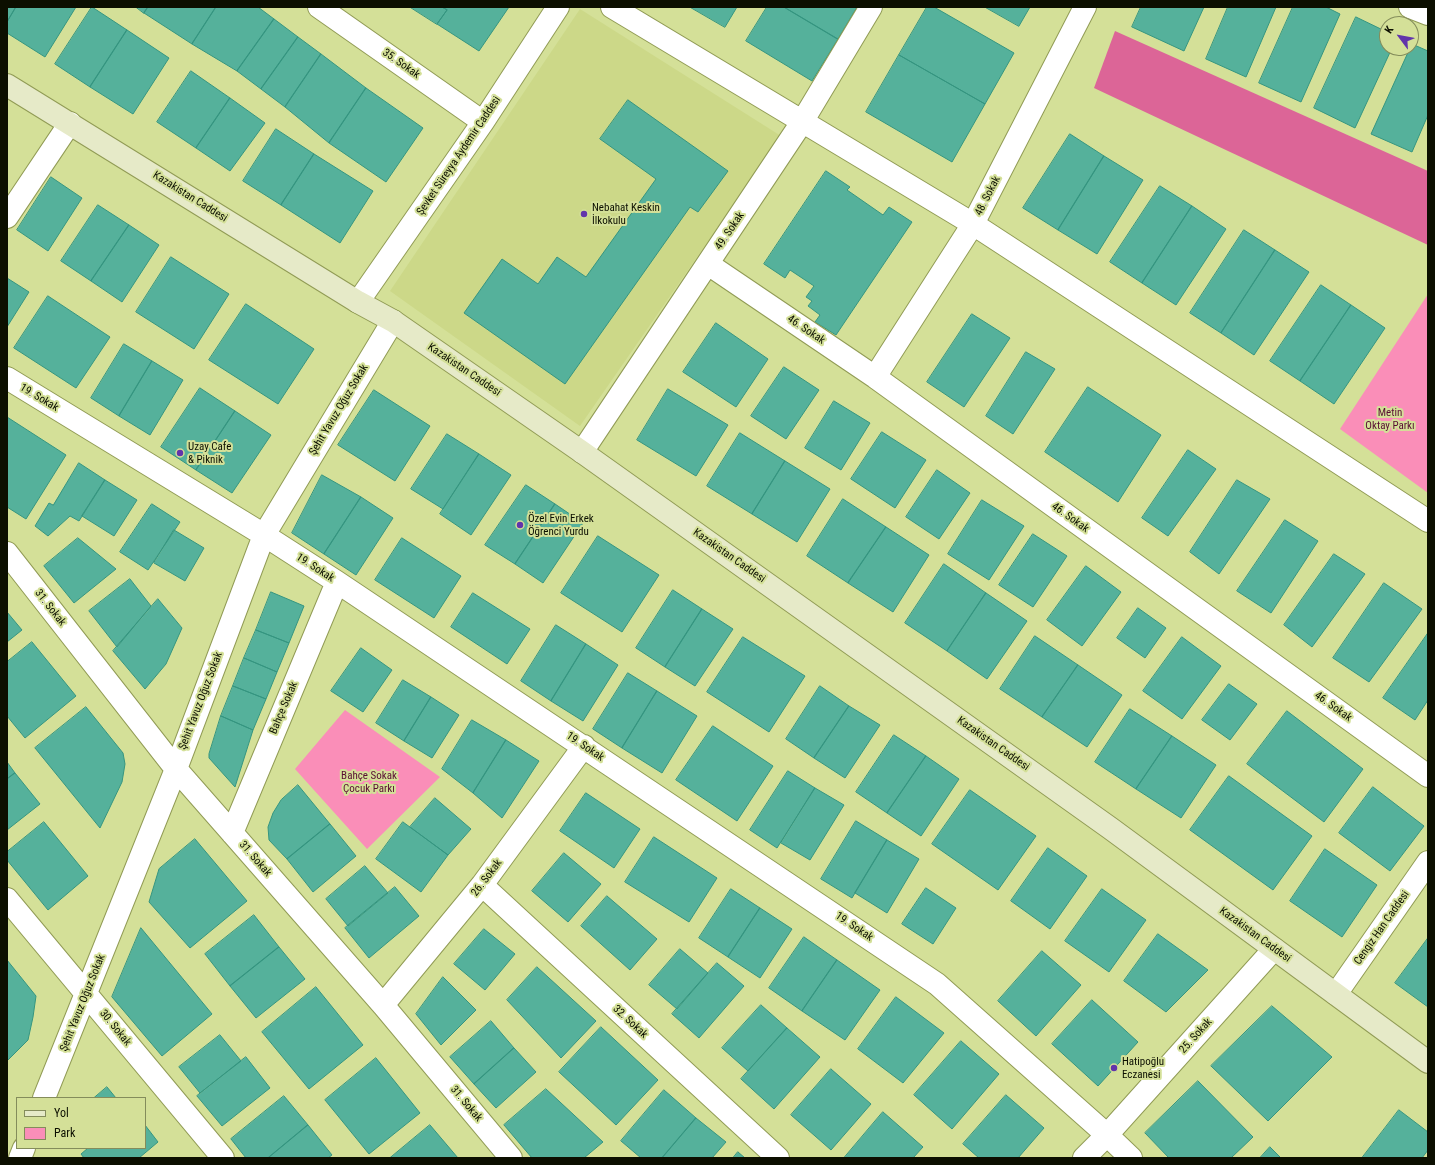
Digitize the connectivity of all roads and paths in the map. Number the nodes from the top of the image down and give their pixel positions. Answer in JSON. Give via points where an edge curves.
{"nodes":[{"id":1,"x":319,"y":7,"type":"edge"},
{"id":2,"x":558,"y":7,"type":"edge"},
{"id":3,"x":612,"y":7,"type":"edge"},
{"id":4,"x":870,"y":7,"type":"edge"},
{"id":5,"x":1086,"y":7,"type":"edge"},
{"id":6,"x":1410,"y":7,"type":"edge"},
{"id":7,"x":1428,"y":14,"type":"edge"},
{"id":8,"x":7,"y":84,"type":"edge"},
{"id":9,"x":70,"y":122,"type":"junction"},
{"id":10,"x":483,"y":122,"type":"junction"},
{"id":11,"x":802,"y":122,"type":"junction"},
{"id":12,"x":7,"y":217,"type":"edge"},
{"id":13,"x":973,"y":224,"type":"junction"},
{"id":14,"x":708,"y":264,"type":"junction"},
{"id":15,"x":358,"y":302,"type":"junction"},
{"id":16,"x":393,"y":322,"type":"junction"},
{"id":17,"x":875,"y":377,"type":"junction"},
{"id":18,"x":7,"y":378,"type":"edge"},
{"id":19,"x":582,"y":452,"type":"junction"},
{"id":20,"x":1428,"y":521,"type":"edge"},
{"id":21,"x":264,"y":535,"type":"junction"},
{"id":22,"x":7,"y":553,"type":"edge"},
{"id":23,"x":337,"y":582,"type":"junction"},
{"id":24,"x":584,"y":746,"type":"junction"},
{"id":25,"x":176,"y":769,"type":"junction"},
{"id":26,"x":1428,"y":776,"type":"edge"},
{"id":27,"x":232,"y":833,"type":"junction"},
{"id":28,"x":1428,"y":862,"type":"edge"},
{"id":29,"x":482,"y":885,"type":"junction"},
{"id":30,"x":7,"y":898,"type":"edge"},
{"id":31,"x":1274,"y":949,"type":"junction"},
{"id":32,"x":87,"y":993,"type":"junction"},
{"id":33,"x":1336,"y":994,"type":"junction"},
{"id":34,"x":383,"y":1005,"type":"junction"},
{"id":35,"x":1428,"y":1062,"type":"edge"},
{"id":36,"x":44,"y":1097,"type":"edge"},
{"id":37,"x":1107,"y":1135,"type":"junction"},
{"id":38,"x":222,"y":1158,"type":"edge"},
{"id":39,"x":511,"y":1158,"type":"edge"},
{"id":40,"x":778,"y":1158,"type":"edge"},
{"id":41,"x":1084,"y":1158,"type":"edge"},
{"id":42,"x":1131,"y":1158,"type":"edge"}],
"edges":[{"from":1,"to":10,"type":"street","name":"35. Sokak"},
{"from":2,"to":10,"type":"street","name":"Şevket Süreyya Aydemir Caddesi"},
{"from":3,"to":11,"type":"street"},
{"from":4,"to":11,"type":"street","name":"49. Sokak"},
{"from":5,"to":13,"type":"street","name":"48. Sokak"},
{"from":6,"to":7,"type":"street"},
{"from":8,"to":9,"type":"main road","name":"Kazakistan Caddesi"},
{"from":9,"to":12,"type":"street"},
{"from":9,"to":15,"type":"main road","name":"Kazakistan Caddesi"},
{"from":10,"to":15,"type":"street","name":"Şevket Süreyya Aydemir Caddesi"},
{"from":11,"to":13,"type":"street"},
{"from":11,"to":14,"type":"street","name":"49. Sokak"},
{"from":13,"to":17,"type":"street","name":"48. Sokak"},
{"from":13,"to":20,"type":"street"},
{"from":14,"to":17,"type":"street","name":"46. Sokak"},
{"from":14,"to":19,"type":"street","name":"49. Sokak"},
{"from":15,"to":16,"type":"main road","name":"Kazakistan Caddesi"},
{"from":16,"to":19,"type":"main road","name":"Kazakistan Caddesi"},
{"from":16,"to":21,"type":"street","name":"Şehit Yavuz Oğuz Sokak"},
{"from":17,"to":26,"type":"street","name":"46. Sokak"},
{"from":18,"to":21,"type":"street","name":"19. Sokak"},
{"from":19,"to":31,"type":"main road","name":"Kazakistan Caddesi","via":[[1104,823]]},
{"from":21,"to":23,"type":"street","name":"19. Sokak"},
{"from":21,"to":25,"type":"street","name":"Şehit Yavuz Oğuz Sokak"},
{"from":22,"to":25,"type":"street","name":"31. Sokak"},
{"from":23,"to":24,"type":"street","name":"19. Sokak"},
{"from":23,"to":27,"type":"street","name":"Bahçe Sokak"},
{"from":24,"to":29,"type":"street","name":"26. Sokak"},
{"from":24,"to":37,"type":"street","name":"19. Sokak","via":[[938,984]]},
{"from":25,"to":27,"type":"street","name":"31. Sokak"},
{"from":25,"to":32,"type":"street","name":"Şehit Yavuz Oğuz Sokak"},
{"from":27,"to":34,"type":"street","name":"31. Sokak"},
{"from":28,"to":33,"type":"street","name":"Cengiz Han Caddesi"},
{"from":29,"to":34,"type":"street","name":"26. Sokak"},
{"from":29,"to":40,"type":"street","name":"32. Sokak"},
{"from":30,"to":32,"type":"street","name":"30. Sokak"},
{"from":31,"to":33,"type":"main road","name":"Kazakistan Caddesi"},
{"from":31,"to":37,"type":"street","name":"25. Sokak"},
{"from":32,"to":36,"type":"street","name":"Şehit Yavuz Oğuz Sokak"},
{"from":32,"to":38,"type":"street","name":"30. Sokak"},
{"from":33,"to":35,"type":"main road","name":"Kazakistan Caddesi"},
{"from":34,"to":39,"type":"street","name":"31. Sokak"},
{"from":37,"to":41,"type":"street","name":"25. Sokak"},
{"from":37,"to":42,"type":"street","name":"19. Sokak"}]}
